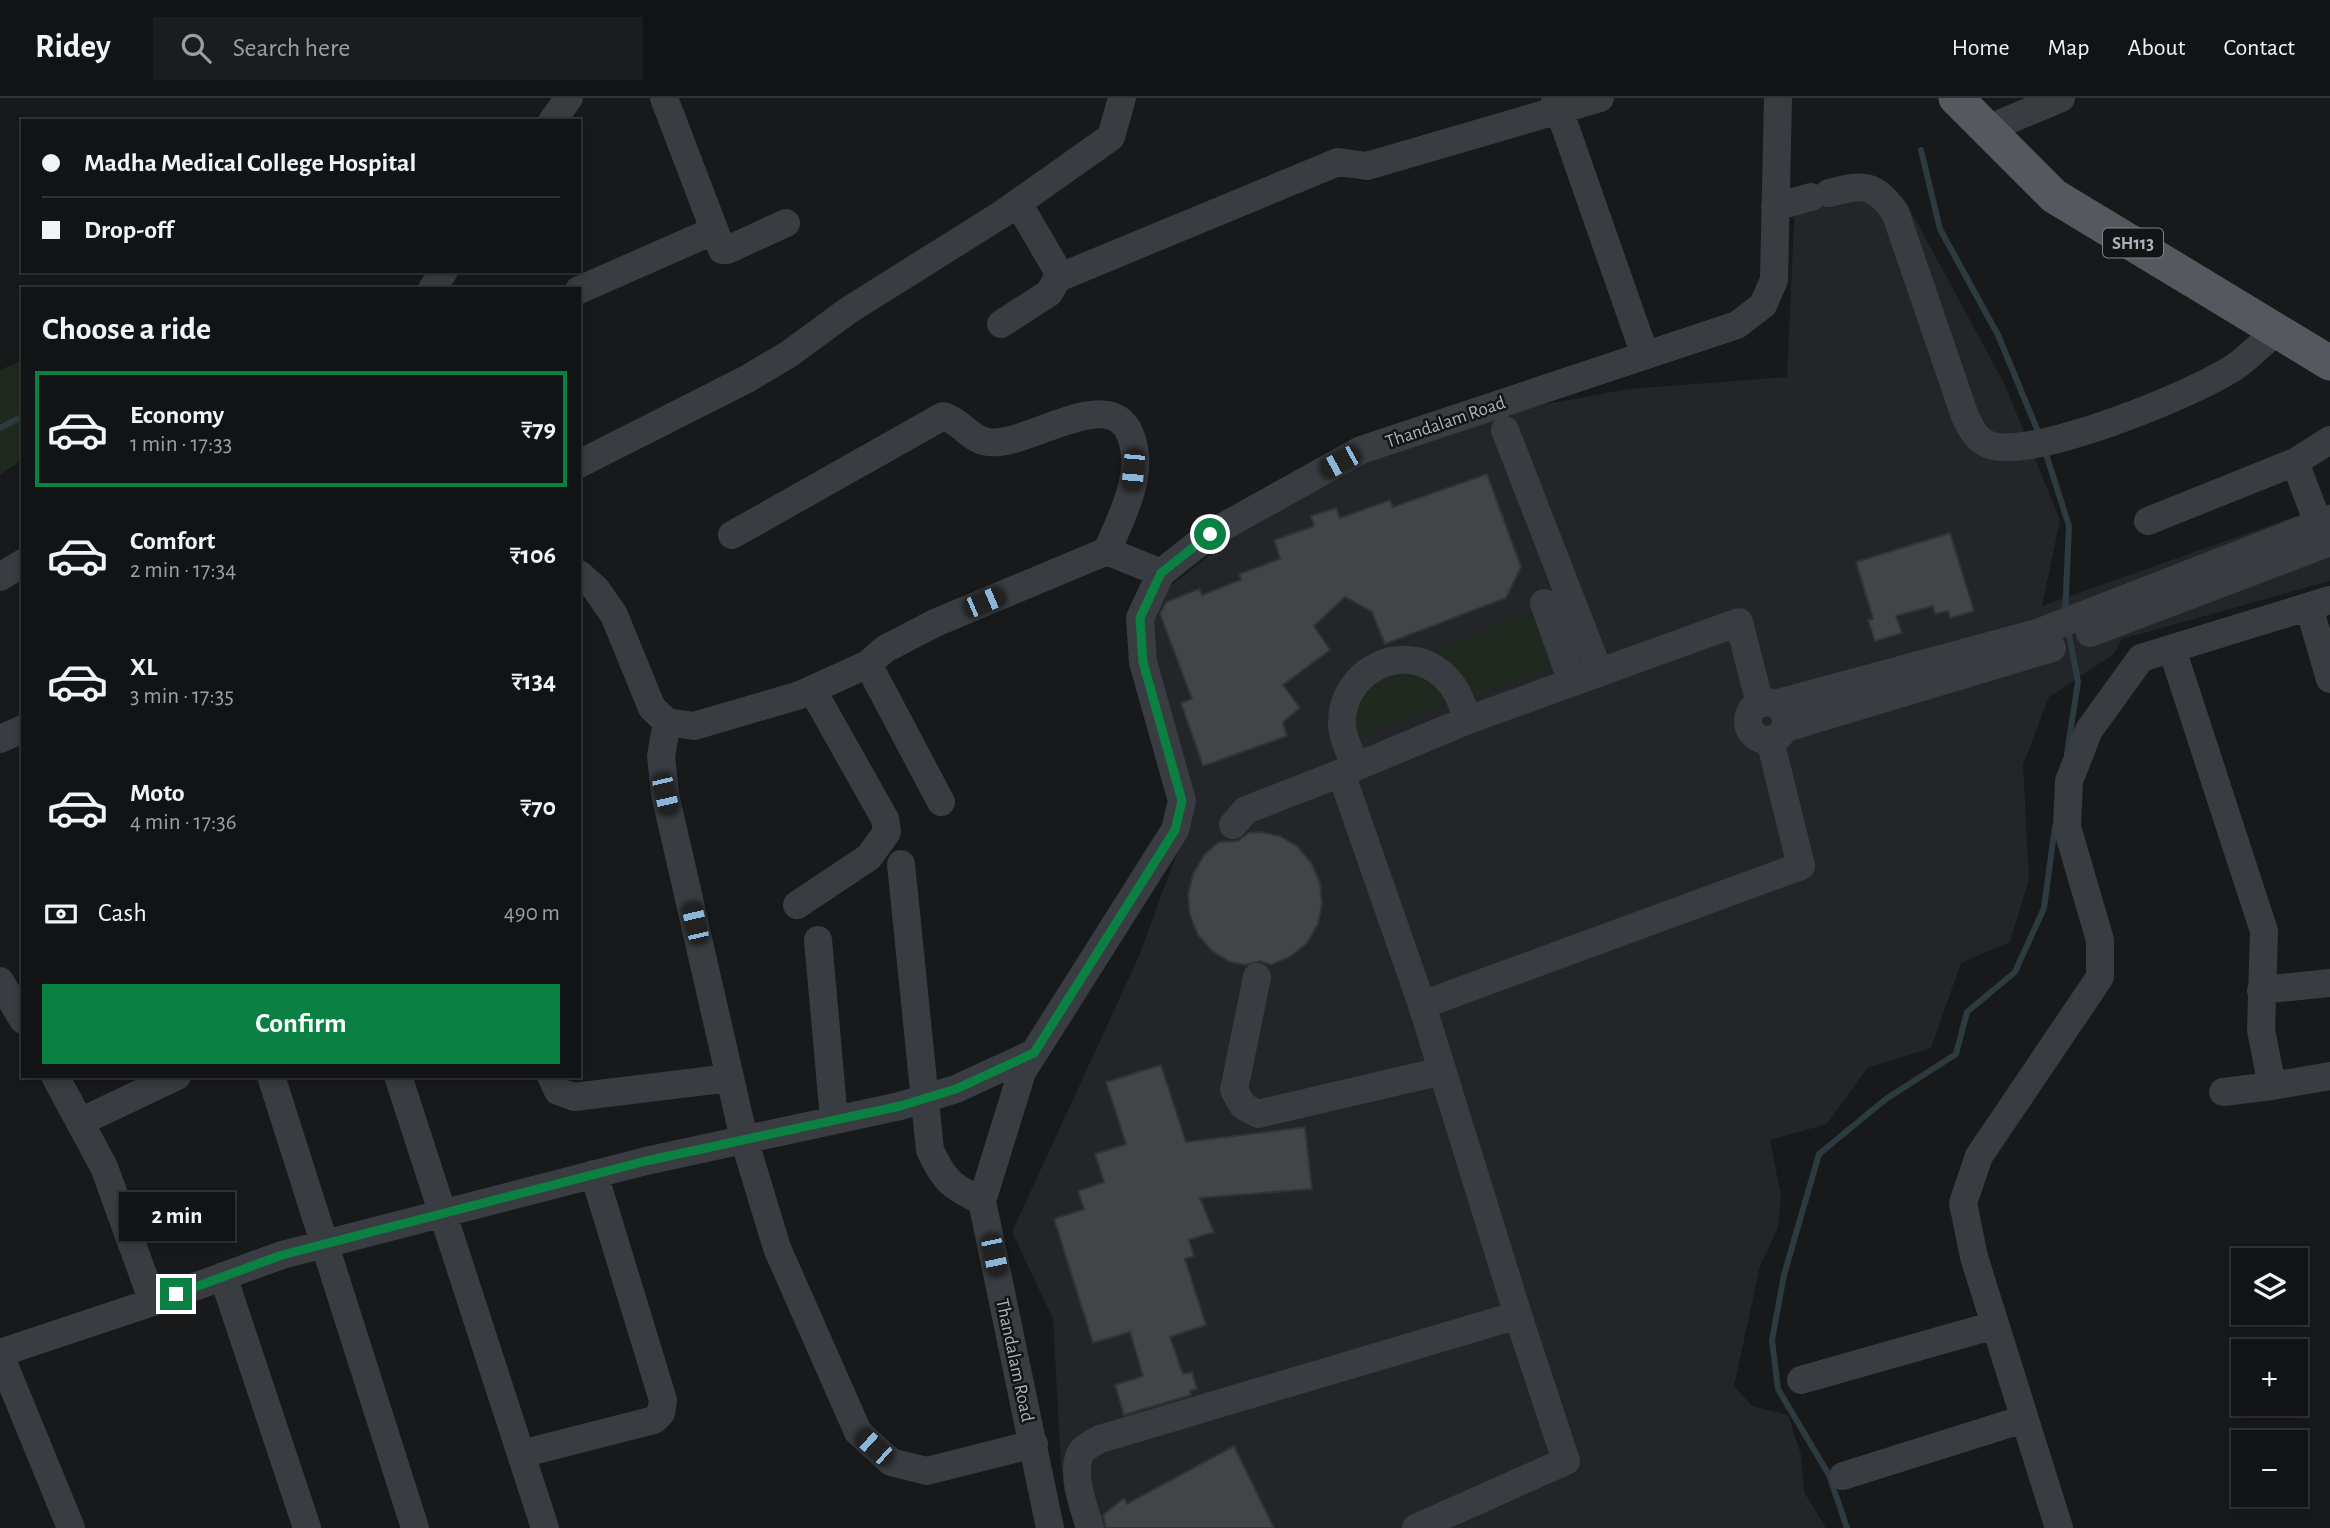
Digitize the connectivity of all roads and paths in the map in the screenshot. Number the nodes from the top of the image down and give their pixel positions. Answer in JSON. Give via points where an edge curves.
{"nodes":[{"id":1,"x":569,"y":98,"type":"edge"},
{"id":2,"x":664,"y":98,"type":"edge"},
{"id":3,"x":1122,"y":98,"type":"edge"},
{"id":4,"x":1600,"y":98,"type":"edge"},
{"id":5,"x":1778,"y":98,"type":"edge"},
{"id":6,"x":1956,"y":98,"type":"edge"},
{"id":7,"x":2061,"y":98,"type":"edge"},
{"id":8,"x":1558,"y":104,"type":"edge"},
{"id":9,"x":1992,"y":110,"type":"edge"},
{"id":10,"x":553,"y":119,"type":"edge"},
{"id":11,"x":1018,"y":203,"type":"junction"},
{"id":12,"x":1775,"y":207,"type":"junction"},
{"id":13,"x":786,"y":223,"type":"dead end"},
{"id":14,"x":713,"y":230,"type":"junction"},
{"id":15,"x":1058,"y":278,"type":"junction"},
{"id":16,"x":581,"y":289,"type":"edge"},
{"id":17,"x":1001,"y":324,"type":"dead end"},
{"id":18,"x":2277,"y":331,"type":"junction"},
{"id":19,"x":2330,"y":338,"type":"edge"},
{"id":20,"x":1645,"y":355,"type":"junction"},
{"id":21,"x":2330,"y":363,"type":"edge"},
{"id":22,"x":1505,"y":430,"type":"dead end"},
{"id":23,"x":2330,"y":440,"type":"edge"},
{"id":24,"x":2295,"y":462,"type":"junction"},
{"id":25,"x":581,"y":463,"type":"edge"},
{"id":26,"x":2148,"y":521,"type":"dead end"},
{"id":27,"x":2326,"y":528,"type":"edge"},
{"id":28,"x":732,"y":536,"type":"dead end"},
{"id":29,"x":1107,"y":551,"type":"junction"},
{"id":30,"x":21,"y":564,"type":"edge"},
{"id":31,"x":1161,"y":573,"type":"junction"},
{"id":32,"x":581,"y":576,"type":"edge"},
{"id":33,"x":0,"y":577,"type":"edge"},
{"id":34,"x":1544,"y":603,"type":"dead end"},
{"id":35,"x":2319,"y":603,"type":"edge"},
{"id":36,"x":2172,"y":649,"type":"junction"},
{"id":37,"x":868,"y":664,"type":"junction"},
{"id":38,"x":1599,"y":672,"type":"junction"},
{"id":39,"x":2330,"y":679,"type":"edge"},
{"id":40,"x":1572,"y":682,"type":"junction"},
{"id":41,"x":813,"y":691,"type":"junction"},
{"id":42,"x":1772,"y":719,"type":"junction"},
{"id":43,"x":1468,"y":720,"type":"junction"},
{"id":44,"x":667,"y":722,"type":"junction"},
{"id":45,"x":21,"y":730,"type":"edge"},
{"id":46,"x":0,"y":738,"type":"edge"},
{"id":47,"x":1348,"y":769,"type":"junction"},
{"id":48,"x":941,"y":802,"type":"dead end"},
{"id":49,"x":1233,"y":825,"type":"dead end"},
{"id":50,"x":901,"y":863,"type":"dead end"},
{"id":51,"x":797,"y":905,"type":"dead end"},
{"id":52,"x":818,"y":940,"type":"dead end"},
{"id":53,"x":1257,"y":977,"type":"dead end"},
{"id":54,"x":0,"y":981,"type":"edge"},
{"id":55,"x":2330,"y":983,"type":"edge"},
{"id":56,"x":2261,"y":990,"type":"junction"},
{"id":57,"x":1422,"y":1005,"type":"junction"},
{"id":58,"x":21,"y":1017,"type":"edge"},
{"id":59,"x":1034,"y":1053,"type":"junction"},
{"id":60,"x":1442,"y":1071,"type":"junction"},
{"id":61,"x":2330,"y":1076,"type":"edge"},
{"id":62,"x":56,"y":1078,"type":"edge"},
{"id":63,"x":173,"y":1078,"type":"edge"},
{"id":64,"x":272,"y":1078,"type":"edge"},
{"id":65,"x":399,"y":1078,"type":"edge"},
{"id":66,"x":552,"y":1078,"type":"edge"},
{"id":67,"x":730,"y":1078,"type":"junction"},
{"id":68,"x":2272,"y":1086,"type":"junction"},
{"id":69,"x":2223,"y":1092,"type":"dead end"},
{"id":70,"x":924,"y":1099,"type":"junction"},
{"id":71,"x":834,"y":1119,"type":"junction"},
{"id":72,"x":80,"y":1122,"type":"junction"},
{"id":73,"x":744,"y":1139,"type":"junction"},
{"id":74,"x":594,"y":1174,"type":"junction"},
{"id":75,"x":982,"y":1201,"type":"junction"},
{"id":76,"x":443,"y":1213,"type":"junction"},
{"id":77,"x":326,"y":1244,"type":"junction"},
{"id":78,"x":223,"y":1276,"type":"junction"},
{"id":79,"x":153,"y":1303,"type":"junction"},
{"id":80,"x":1518,"y":1315,"type":"junction"},
{"id":81,"x":1995,"y":1325,"type":"junction"},
{"id":82,"x":0,"y":1354,"type":"edge"},
{"id":83,"x":1801,"y":1380,"type":"dead end"},
{"id":84,"x":2024,"y":1419,"type":"junction"},
{"id":85,"x":1034,"y":1444,"type":"junction"},
{"id":86,"x":521,"y":1454,"type":"junction"},
{"id":87,"x":1843,"y":1476,"type":"dead end"},
{"id":88,"x":71,"y":1528,"type":"edge"},
{"id":89,"x":307,"y":1528,"type":"edge"},
{"id":90,"x":415,"y":1528,"type":"edge"},
{"id":91,"x":545,"y":1528,"type":"edge"},
{"id":92,"x":1050,"y":1528,"type":"edge"},
{"id":93,"x":1090,"y":1528,"type":"edge"},
{"id":94,"x":1416,"y":1528,"type":"edge"},
{"id":95,"x":2059,"y":1528,"type":"edge"}],
"edges":[{"from":1,"to":10,"type":"street"},
{"from":2,"to":14,"type":"street"},
{"from":3,"to":11,"type":"street","via":[[1111,137]]},
{"from":4,"to":8,"type":"street"},
{"from":5,"to":12,"type":"street","name":"Thandalam Road"},
{"from":6,"to":18,"type":"main road","number":"SH113","via":[[2054,195]]},
{"from":7,"to":9,"type":"street"},
{"from":8,"to":15,"type":"street","via":[[1367,166],[1338,162]]},
{"from":8,"to":20,"type":"street"},
{"from":9,"to":19,"type":"main road","number":"SH113","via":[[2065,181]]},
{"from":11,"to":15,"type":"street"},
{"from":11,"to":25,"type":"street","via":[[758,373]]},
{"from":12,"to":18,"type":"street","via":[[1864,187],[1881,193],[1895,212],[1965,416],[1974,435],[1991,446],[2016,448],[2057,439],[2174,398],[2236,366]]},
{"from":12,"to":20,"type":"street","name":"Thandalam Road","via":[[1773,280],[1763,305],[1737,325]]},
{"from":13,"to":14,"type":"street","via":[[727,250],[718,246]]},
{"from":14,"to":16,"type":"street"},
{"from":15,"to":17,"type":"street","via":[[1049,293]]},
{"from":18,"to":21,"type":"main road","number":"SH113"},
{"from":20,"to":31,"type":"street","name":"Thandalam Road","via":[[1361,450],[1210,534]]},
{"from":22,"to":38,"type":"street"},
{"from":23,"to":24,"type":"street"},
{"from":24,"to":26,"type":"street"},
{"from":24,"to":27,"type":"street"},
{"from":27,"to":42,"type":"street","via":[[2040,643]]},
{"from":28,"to":29,"type":"street","via":[[943,416],[956,420],[971,436],[989,442],[1017,438],[1086,415],[1109,414],[1125,424],[1135,447],[1131,493]]},
{"from":29,"to":31,"type":"street"},
{"from":29,"to":37,"type":"street","via":[[935,623]]},
{"from":30,"to":33,"type":"street"},
{"from":31,"to":59,"type":"street","name":"Thandalam Road","via":[[1140,618],[1142,651],[1182,801],[1175,830]]},
{"from":32,"to":44,"type":"street","via":[[614,615],[652,708]]},
{"from":34,"to":40,"type":"street"},
{"from":35,"to":36,"type":"street"},
{"from":35,"to":39,"type":"street"},
{"from":36,"to":56,"type":"street","via":[[2264,931]]},
{"from":36,"to":81,"type":"street","via":[[2141,658],[2090,730],[2069,781],[2067,827],[2100,940],[2100,977],[1979,1156],[1964,1203],[1974,1258]]},
{"from":37,"to":41,"type":"street"},
{"from":37,"to":48,"type":"street"},
{"from":38,"to":40,"type":"street"},
{"from":38,"to":42,"type":"street","via":[[1739,622]]},
{"from":40,"to":43,"type":"street"},
{"from":41,"to":44,"type":"street","via":[[694,726]]},
{"from":41,"to":51,"type":"street","via":[[885,819],[887,832],[869,857]]},
{"from":42,"to":57,"type":"street","via":[[1801,866]]},
{"from":43,"to":47,"type":"street"},
{"from":43,"to":47,"type":"street","via":[[1453,686],[1437,670],[1407,660],[1376,666],[1352,687],[1344,706]]},
{"from":44,"to":67,"type":"street","via":[[661,756],[665,794]]},
{"from":45,"to":46,"type":"street"},
{"from":47,"to":49,"type":"street","via":[[1246,810]]},
{"from":47,"to":57,"type":"street"},
{"from":50,"to":70,"type":"street"},
{"from":52,"to":71,"type":"street"},
{"from":53,"to":60,"type":"street","via":[[1234,1090],[1244,1106],[1258,1114]]},
{"from":54,"to":58,"type":"street"},
{"from":55,"to":56,"type":"street"},
{"from":56,"to":68,"type":"street","via":[[2261,1030]]},
{"from":57,"to":60,"type":"street"},
{"from":59,"to":70,"type":"street"},
{"from":59,"to":75,"type":"street","name":"Thandalam Road","via":[[1022,1072]]},
{"from":60,"to":80,"type":"street"},
{"from":61,"to":68,"type":"street"},
{"from":62,"to":72,"type":"street"},
{"from":63,"to":72,"type":"street"},
{"from":64,"to":77,"type":"street"},
{"from":65,"to":76,"type":"street"},
{"from":66,"to":67,"type":"street","via":[[558,1091],[574,1097]]},
{"from":67,"to":73,"type":"street"},
{"from":68,"to":69,"type":"street"},
{"from":70,"to":71,"type":"street"},
{"from":70,"to":75,"type":"street","via":[[930,1150],[941,1175],[955,1189]]},
{"from":71,"to":73,"type":"street"},
{"from":72,"to":79,"type":"street","via":[[104,1167]]},
{"from":73,"to":74,"type":"street"},
{"from":73,"to":85,"type":"street","via":[[777,1248],[858,1432],[891,1462],[927,1471]]},
{"from":74,"to":76,"type":"street"},
{"from":74,"to":86,"type":"street","via":[[663,1400],[661,1413],[653,1420]]},
{"from":75,"to":85,"type":"street","name":"Thandalam Road"},
{"from":76,"to":77,"type":"street"},
{"from":76,"to":86,"type":"street"},
{"from":77,"to":78,"type":"street"},
{"from":77,"to":90,"type":"street"},
{"from":78,"to":79,"type":"street"},
{"from":78,"to":89,"type":"street"},
{"from":79,"to":82,"type":"street"},
{"from":80,"to":93,"type":"street","via":[[1100,1439],[1078,1457],[1082,1503]]},
{"from":80,"to":94,"type":"street","via":[[1566,1461]]},
{"from":81,"to":83,"type":"street"},
{"from":81,"to":84,"type":"street"},
{"from":82,"to":88,"type":"street"},
{"from":84,"to":87,"type":"street"},
{"from":84,"to":95,"type":"street"},
{"from":85,"to":92,"type":"street","name":"Thandalam Road"},
{"from":86,"to":91,"type":"street"}]}
